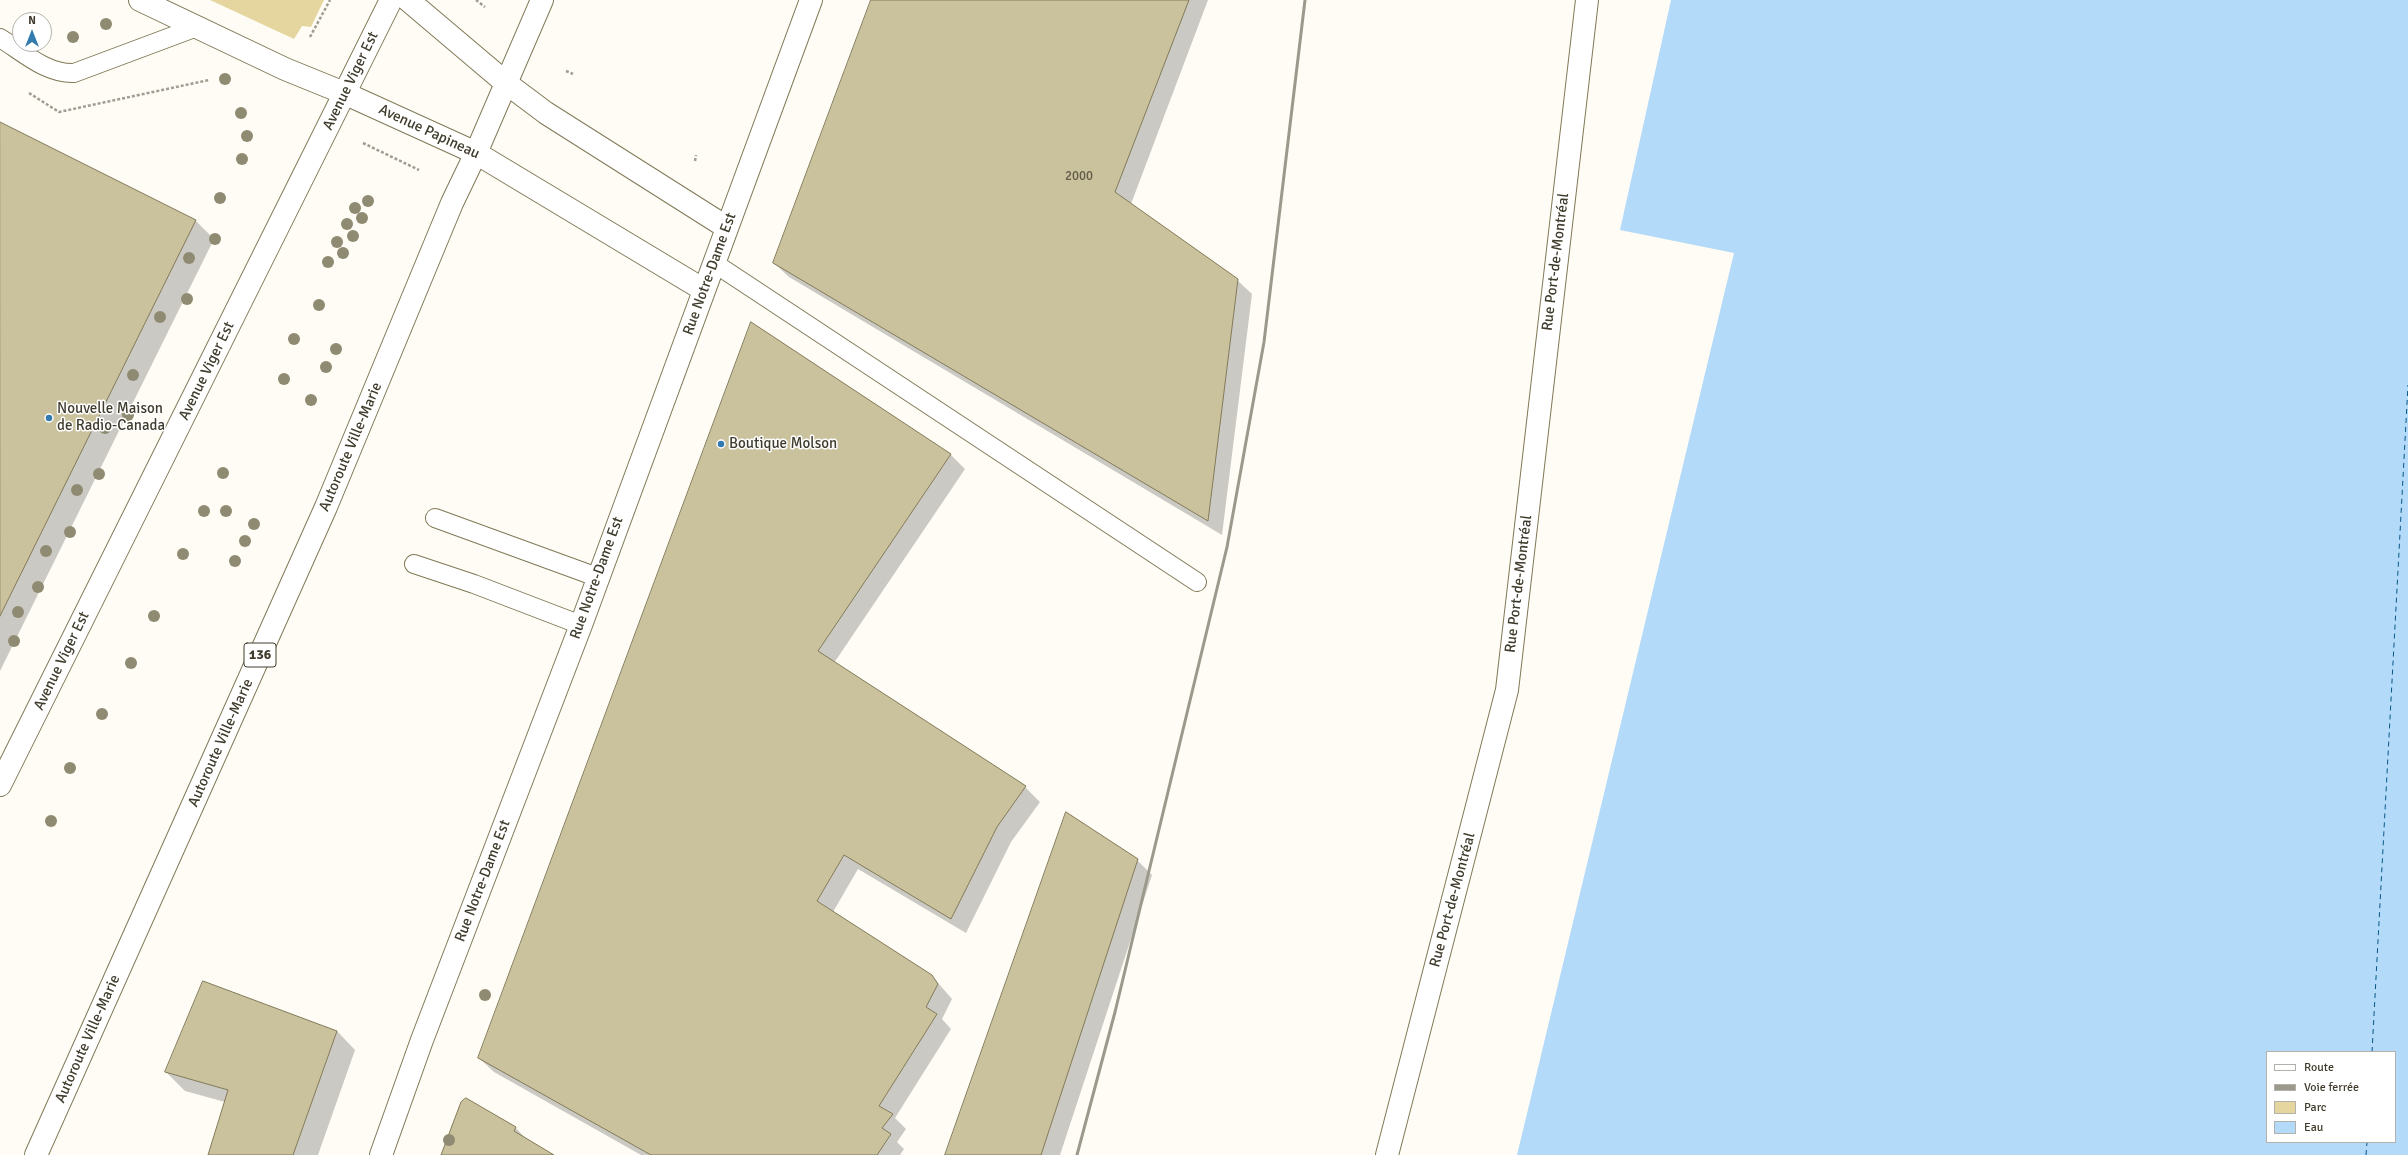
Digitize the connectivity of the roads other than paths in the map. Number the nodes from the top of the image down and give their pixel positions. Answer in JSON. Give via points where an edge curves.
{"nodes":[{"id":1,"x":140,"y":0,"type":"edge"},
{"id":2,"x":391,"y":0,"type":"edge"},
{"id":3,"x":408,"y":0,"type":"edge"},
{"id":4,"x":542,"y":0,"type":"edge"},
{"id":5,"x":811,"y":0,"type":"edge"},
{"id":6,"x":1587,"y":0,"type":"edge"},
{"id":7,"x":197,"y":28,"type":"junction"},
{"id":8,"x":0,"y":38,"type":"edge"},
{"id":9,"x":506,"y":83,"type":"junction"},
{"id":10,"x":344,"y":93,"type":"junction"},
{"id":11,"x":476,"y":153,"type":"junction"},
{"id":12,"x":726,"y":227,"type":"junction"},
{"id":13,"x":714,"y":263,"type":"junction"},
{"id":14,"x":704,"y":290,"type":"junction"},
{"id":15,"x":435,"y":518,"type":"dead end"},
{"id":16,"x":414,"y":564,"type":"dead end"},
{"id":17,"x":597,"y":577,"type":"junction"},
{"id":18,"x":1197,"y":582,"type":"dead end"},
{"id":19,"x":580,"y":625,"type":"junction"},
{"id":20,"x":0,"y":785,"type":"edge"},
{"id":21,"x":36,"y":1155,"type":"edge"},
{"id":22,"x":381,"y":1155,"type":"edge"},
{"id":23,"x":1387,"y":1155,"type":"edge"}],
"edges":[{"from":1,"to":7,"type":"main road","name":"Avenue Papineau"},
{"from":2,"to":10,"type":"main road","name":"Avenue Viger Est"},
{"from":3,"to":9,"type":"main road"},
{"from":4,"to":9,"type":"main road","name":"Autoroute Ville-Marie"},
{"from":5,"to":12,"type":"main road","name":"Rue Notre-Dame Est"},
{"from":6,"to":23,"type":"main road","name":"Rue Port-de-Montréal","via":[[1507,690]]},
{"from":7,"to":8,"type":"lane","via":[[74,73],[62,74],[50,70]]},
{"from":7,"to":10,"type":"main road","name":"Avenue Papineau"},
{"from":9,"to":11,"type":"main road","name":"Autoroute Ville-Marie"},
{"from":9,"to":12,"type":"main road","via":[[560,123]]},
{"from":10,"to":11,"type":"main road","name":"Avenue Papineau"},
{"from":10,"to":20,"type":"main road","name":"Avenue Viger Est"},
{"from":11,"to":14,"type":"main road","name":"Avenue Papineau"},
{"from":11,"to":21,"type":"main road","name":"Autoroute Ville-Marie","number":"136","via":[[452,203],[323,514]]},
{"from":12,"to":13,"type":"main road","name":"Rue Notre-Dame Est"},
{"from":13,"to":14,"type":"main road","name":"Rue Notre-Dame Est"},
{"from":13,"to":18,"type":"lane"},
{"from":14,"to":17,"type":"main road","name":"Rue Notre-Dame Est"},
{"from":15,"to":17,"type":"lane"},
{"from":16,"to":19,"type":"lane"},
{"from":17,"to":19,"type":"main road","name":"Rue Notre-Dame Est"},
{"from":19,"to":22,"type":"main road","name":"Rue Notre-Dame Est","via":[[422,1040]]}]}
